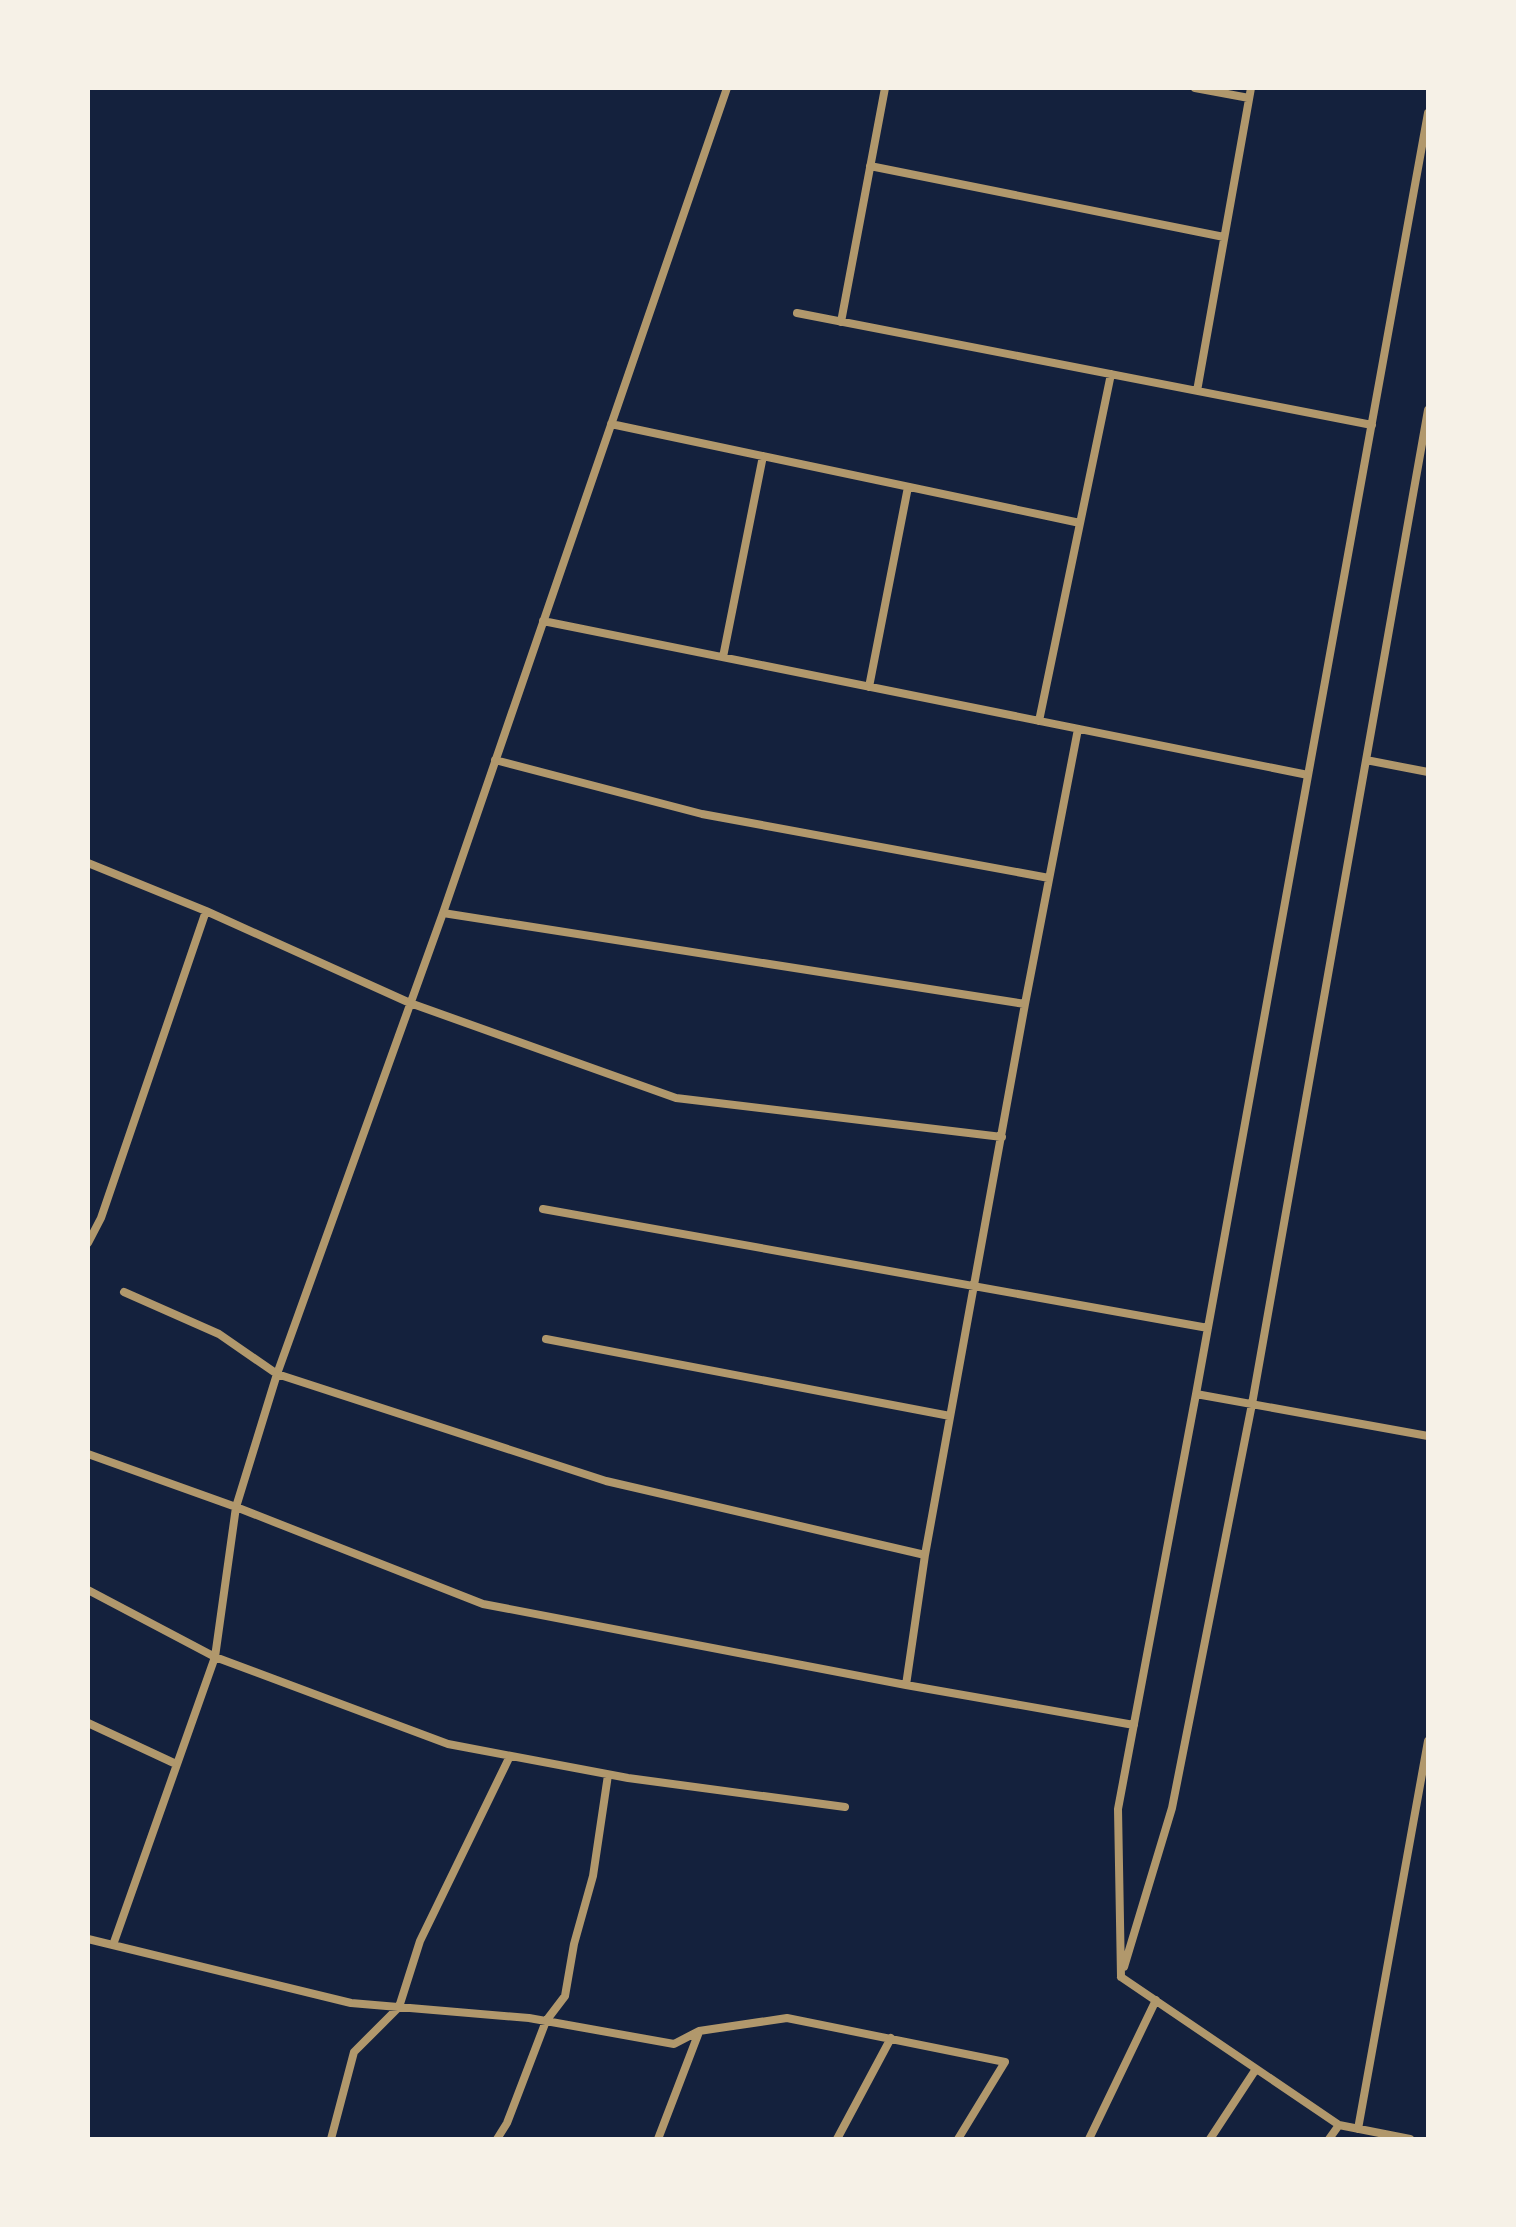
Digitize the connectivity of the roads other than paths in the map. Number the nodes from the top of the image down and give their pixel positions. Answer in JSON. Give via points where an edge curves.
{"nodes":[{"id":1,"x":727,"y":88,"type":"edge"},
{"id":2,"x":885,"y":88,"type":"edge"},
{"id":3,"x":1195,"y":88,"type":"edge"},
{"id":4,"x":1250,"y":93,"type":"edge"},
{"id":5,"x":1428,"y":113,"type":"edge"},
{"id":6,"x":870,"y":166,"type":"junction"},
{"id":7,"x":1224,"y":237,"type":"junction"},
{"id":8,"x":797,"y":313,"type":"dead end"},
{"id":9,"x":841,"y":322,"type":"junction"},
{"id":10,"x":1111,"y":374,"type":"junction"},
{"id":11,"x":1197,"y":391,"type":"junction"},
{"id":12,"x":1428,"y":410,"type":"edge"},
{"id":13,"x":611,"y":424,"type":"junction"},
{"id":14,"x":1372,"y":425,"type":"junction"},
{"id":15,"x":763,"y":456,"type":"junction"},
{"id":16,"x":908,"y":487,"type":"junction"},
{"id":17,"x":1080,"y":523,"type":"junction"},
{"id":18,"x":543,"y":621,"type":"junction"},
{"id":19,"x":723,"y":657,"type":"junction"},
{"id":20,"x":869,"y":687,"type":"junction"},
{"id":21,"x":1039,"y":721,"type":"junction"},
{"id":22,"x":1078,"y":729,"type":"junction"},
{"id":23,"x":495,"y":760,"type":"junction"},
{"id":24,"x":1366,"y":760,"type":"junction"},
{"id":25,"x":1428,"y":772,"type":"edge"},
{"id":26,"x":1308,"y":775,"type":"junction"},
{"id":27,"x":88,"y":863,"type":"edge"},
{"id":28,"x":1049,"y":878,"type":"junction"},
{"id":29,"x":206,"y":911,"type":"junction"},
{"id":30,"x":443,"y":913,"type":"junction"},
{"id":31,"x":410,"y":1003,"type":"junction"},
{"id":32,"x":1025,"y":1004,"type":"junction"},
{"id":33,"x":1002,"y":1137,"type":"junction"},
{"id":34,"x":543,"y":1209,"type":"dead end"},
{"id":35,"x":88,"y":1243,"type":"edge"},
{"id":36,"x":975,"y":1286,"type":"junction"},
{"id":37,"x":124,"y":1292,"type":"dead end"},
{"id":38,"x":1208,"y":1328,"type":"junction"},
{"id":39,"x":546,"y":1339,"type":"dead end"},
{"id":40,"x":277,"y":1374,"type":"junction"},
{"id":41,"x":1196,"y":1394,"type":"junction"},
{"id":42,"x":1252,"y":1404,"type":"junction"},
{"id":43,"x":950,"y":1416,"type":"junction"},
{"id":44,"x":1428,"y":1436,"type":"edge"},
{"id":45,"x":88,"y":1454,"type":"edge"},
{"id":46,"x":236,"y":1507,"type":"junction"},
{"id":47,"x":925,"y":1555,"type":"junction"},
{"id":48,"x":88,"y":1590,"type":"edge"},
{"id":49,"x":215,"y":1657,"type":"junction"},
{"id":50,"x":906,"y":1685,"type":"junction"},
{"id":51,"x":88,"y":1723,"type":"edge"},
{"id":52,"x":1134,"y":1725,"type":"junction"},
{"id":53,"x":1428,"y":1741,"type":"edge"},
{"id":54,"x":510,"y":1756,"type":"junction"},
{"id":55,"x":176,"y":1764,"type":"junction"},
{"id":56,"x":608,"y":1775,"type":"junction"},
{"id":57,"x":845,"y":1807,"type":"dead end"},
{"id":58,"x":88,"y":1939,"type":"edge"},
{"id":59,"x":113,"y":1945,"type":"junction"},
{"id":60,"x":1121,"y":1977,"type":"junction"},
{"id":61,"x":1156,"y":2000,"type":"junction"},
{"id":62,"x":399,"y":2007,"type":"junction"},
{"id":63,"x":546,"y":2021,"type":"junction"},
{"id":64,"x":699,"y":2031,"type":"junction"},
{"id":65,"x":891,"y":2038,"type":"junction"},
{"id":66,"x":1256,"y":2069,"type":"junction"},
{"id":67,"x":1339,"y":2125,"type":"junction"},
{"id":68,"x":1358,"y":2129,"type":"junction"},
{"id":69,"x":331,"y":2139,"type":"edge"},
{"id":70,"x":497,"y":2139,"type":"edge"},
{"id":71,"x":658,"y":2139,"type":"edge"},
{"id":72,"x":837,"y":2139,"type":"edge"},
{"id":73,"x":958,"y":2139,"type":"edge"},
{"id":74,"x":1089,"y":2139,"type":"edge"},
{"id":75,"x":1210,"y":2139,"type":"edge"},
{"id":76,"x":1329,"y":2139,"type":"edge"},
{"id":77,"x":1410,"y":2139,"type":"edge"}],
"edges":[{"from":1,"to":13,"type":"street"},
{"from":2,"to":6,"type":"street"},
{"from":3,"to":4,"type":"street"},
{"from":4,"to":7,"type":"street"},
{"from":5,"to":14,"type":"street"},
{"from":6,"to":7,"type":"street"},
{"from":6,"to":9,"type":"street"},
{"from":7,"to":11,"type":"street"},
{"from":8,"to":9,"type":"street"},
{"from":9,"to":10,"type":"street"},
{"from":10,"to":11,"type":"street"},
{"from":10,"to":17,"type":"street"},
{"from":11,"to":14,"type":"street"},
{"from":12,"to":24,"type":"street"},
{"from":13,"to":15,"type":"street"},
{"from":13,"to":18,"type":"street"},
{"from":14,"to":26,"type":"street"},
{"from":15,"to":16,"type":"street"},
{"from":15,"to":19,"type":"street"},
{"from":16,"to":17,"type":"street"},
{"from":16,"to":20,"type":"street"},
{"from":17,"to":21,"type":"street"},
{"from":18,"to":19,"type":"street"},
{"from":18,"to":23,"type":"street"},
{"from":19,"to":20,"type":"street"},
{"from":20,"to":21,"type":"street"},
{"from":21,"to":22,"type":"street"},
{"from":22,"to":26,"type":"street"},
{"from":22,"to":28,"type":"street"},
{"from":23,"to":28,"type":"street","via":[[702,814]]},
{"from":23,"to":30,"type":"street"},
{"from":24,"to":25,"type":"street"},
{"from":24,"to":42,"type":"street"},
{"from":26,"to":38,"type":"street"},
{"from":27,"to":29,"type":"street"},
{"from":28,"to":32,"type":"street"},
{"from":29,"to":31,"type":"street"},
{"from":29,"to":35,"type":"street"},
{"from":30,"to":31,"type":"street"},
{"from":30,"to":32,"type":"street"},
{"from":31,"to":33,"type":"street","via":[[676,1098]]},
{"from":31,"to":40,"type":"street"},
{"from":32,"to":33,"type":"street"},
{"from":33,"to":36,"type":"street"},
{"from":34,"to":36,"type":"street"},
{"from":36,"to":38,"type":"street"},
{"from":36,"to":43,"type":"street"},
{"from":37,"to":40,"type":"street","via":[[219,1334]]},
{"from":38,"to":41,"type":"street"},
{"from":39,"to":43,"type":"street"},
{"from":40,"to":46,"type":"street"},
{"from":40,"to":47,"type":"street","via":[[606,1481]]},
{"from":41,"to":42,"type":"street"},
{"from":41,"to":52,"type":"street"},
{"from":42,"to":44,"type":"street"},
{"from":42,"to":60,"type":"street","via":[[1172,1808]]},
{"from":43,"to":47,"type":"street"},
{"from":45,"to":46,"type":"street"},
{"from":46,"to":49,"type":"street"},
{"from":46,"to":50,"type":"street","via":[[483,1604]]},
{"from":47,"to":50,"type":"street"},
{"from":48,"to":49,"type":"street"},
{"from":49,"to":54,"type":"street","via":[[448,1744]]},
{"from":49,"to":55,"type":"street"},
{"from":50,"to":52,"type":"street"},
{"from":51,"to":55,"type":"street"},
{"from":52,"to":60,"type":"street","via":[[1118,1809]]},
{"from":53,"to":68,"type":"street"},
{"from":54,"to":56,"type":"street"},
{"from":54,"to":62,"type":"street","via":[[420,1941]]},
{"from":55,"to":59,"type":"street"},
{"from":56,"to":57,"type":"street"},
{"from":56,"to":63,"type":"street","via":[[593,1876],[565,1996]]},
{"from":58,"to":59,"type":"street"},
{"from":59,"to":62,"type":"street","via":[[351,2003]]},
{"from":60,"to":61,"type":"street"},
{"from":61,"to":66,"type":"street"},
{"from":61,"to":74,"type":"street"},
{"from":62,"to":63,"type":"street"},
{"from":62,"to":69,"type":"street","via":[[354,2052]]},
{"from":63,"to":64,"type":"street","via":[[674,2044]]},
{"from":63,"to":70,"type":"street"},
{"from":64,"to":65,"type":"street","via":[[787,2018]]},
{"from":64,"to":71,"type":"street"},
{"from":65,"to":72,"type":"street"},
{"from":65,"to":73,"type":"street","via":[[1005,2062]]},
{"from":66,"to":67,"type":"street"},
{"from":66,"to":75,"type":"street"},
{"from":67,"to":68,"type":"street"},
{"from":67,"to":76,"type":"street"},
{"from":68,"to":77,"type":"street"}]}
